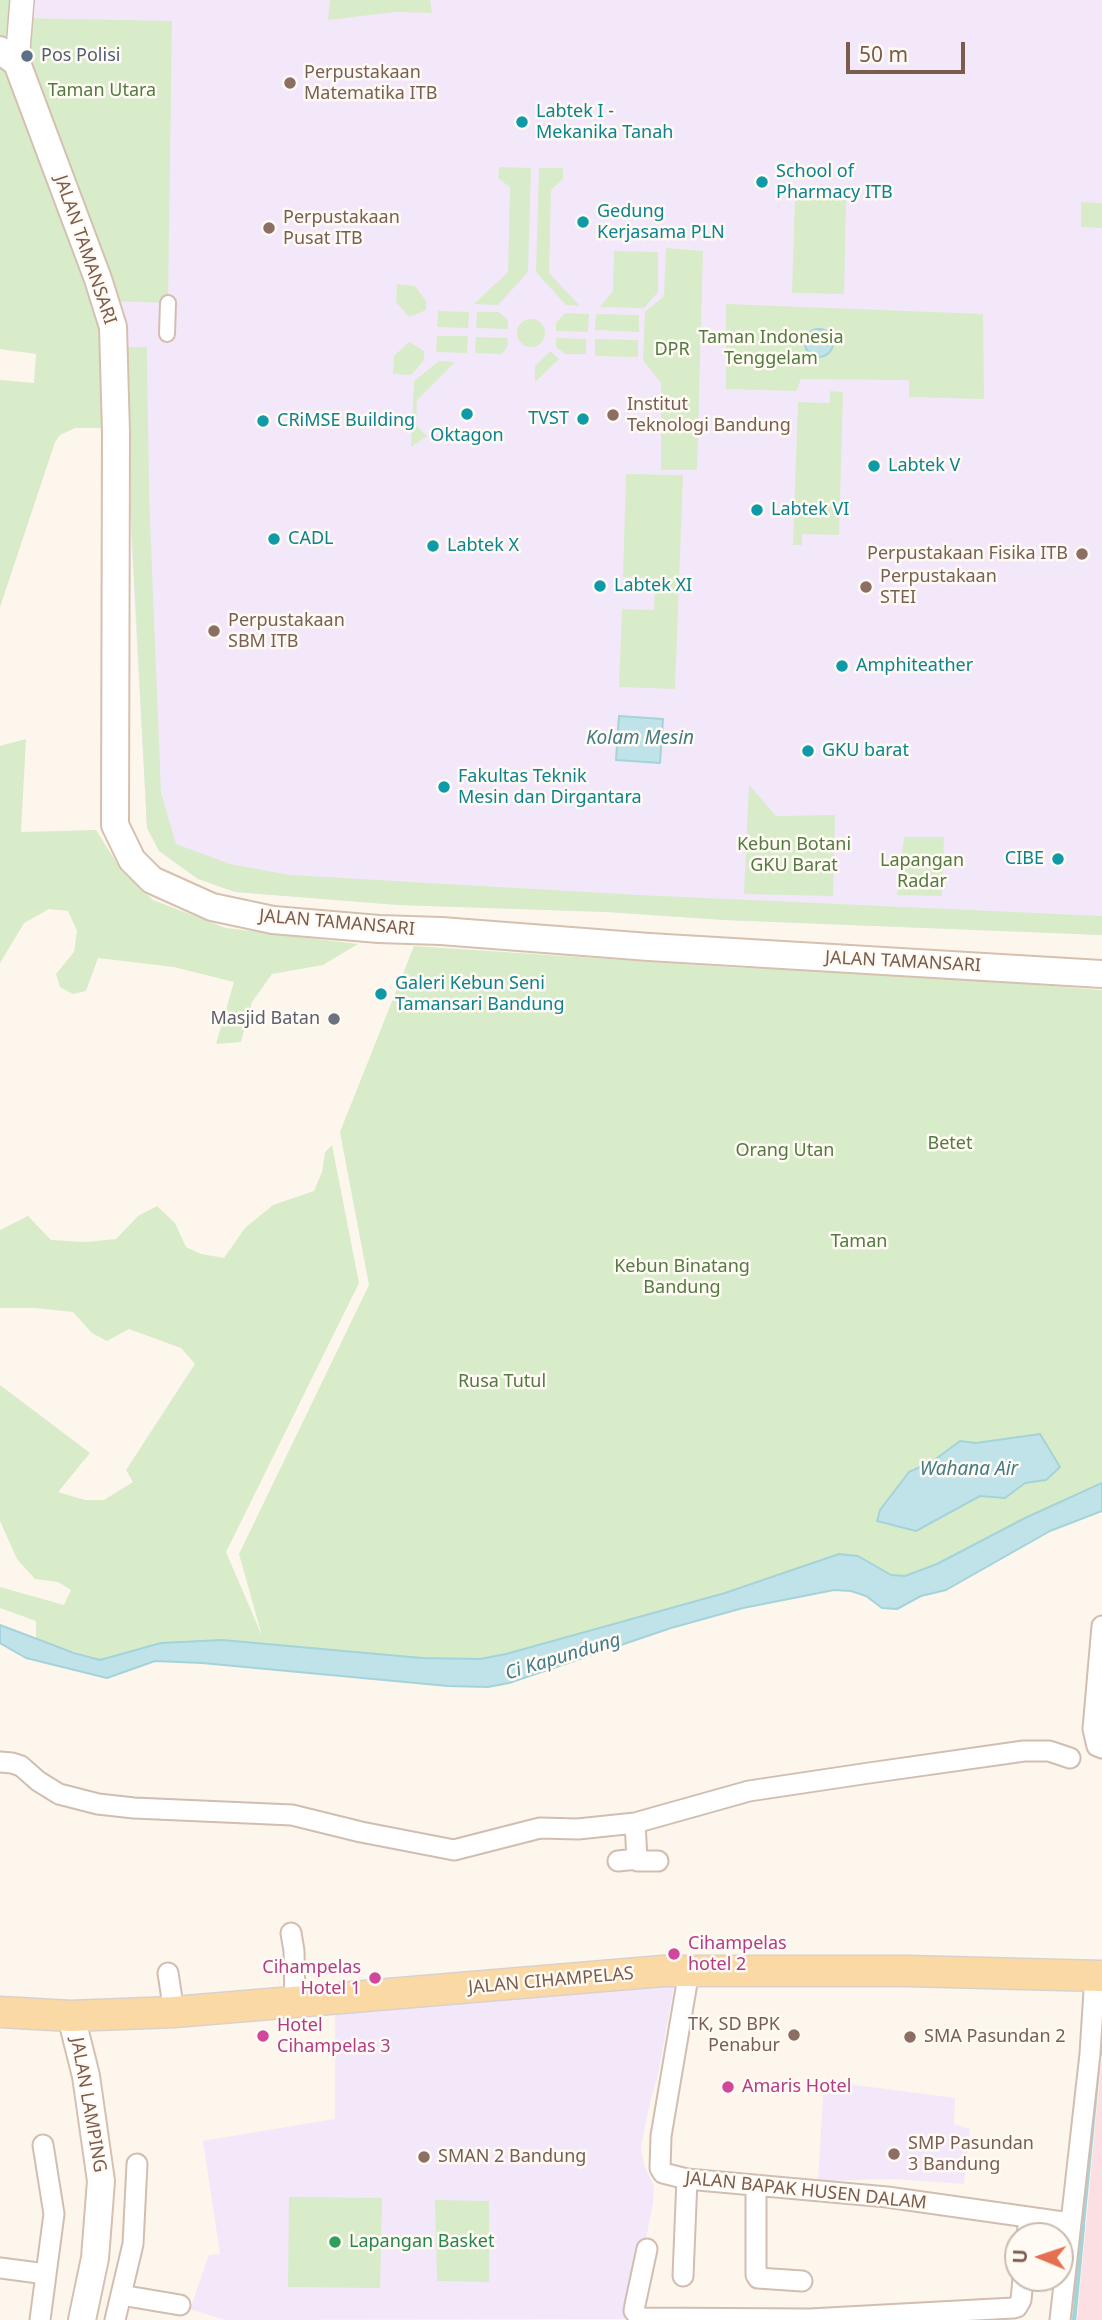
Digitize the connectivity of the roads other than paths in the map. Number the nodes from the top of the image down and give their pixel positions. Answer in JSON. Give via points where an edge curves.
{"nodes":[{"id":1,"x":22,"y":0,"type":"edge"},
{"id":2,"x":8,"y":56,"type":"edge"},
{"id":3,"x":168,"y":303,"type":"dead end"},
{"id":4,"x":167,"y":334,"type":"dead end"},
{"id":5,"x":1102,"y":974,"type":"edge"},
{"id":6,"x":1102,"y":1626,"type":"edge"},
{"id":7,"x":1102,"y":1748,"type":"edge"},
{"id":8,"x":1070,"y":1758,"type":"dead end"},
{"id":9,"x":0,"y":1762,"type":"edge"},
{"id":10,"x":635,"y":1823,"type":"junction"},
{"id":11,"x":658,"y":1861,"type":"dead end"},
{"id":12,"x":291,"y":1933,"type":"dead end"},
{"id":13,"x":689,"y":1971,"type":"junction"},
{"id":14,"x":168,"y":1973,"type":"dead end"},
{"id":15,"x":1098,"y":1976,"type":"edge"},
{"id":16,"x":295,"y":2003,"type":"junction"},
{"id":17,"x":0,"y":2012,"type":"edge"},
{"id":18,"x":174,"y":2012,"type":"junction"},
{"id":19,"x":71,"y":2016,"type":"junction"},
{"id":20,"x":43,"y":2145,"type":"dead end"},
{"id":21,"x":137,"y":2164,"type":"dead end"},
{"id":22,"x":687,"y":2179,"type":"junction"},
{"id":23,"x":756,"y":2186,"type":"junction"},
{"id":24,"x":1004,"y":2222,"type":"edge"},
{"id":25,"x":1070,"y":2222,"type":"edge"},
{"id":26,"x":647,"y":2249,"type":"dead end"},
{"id":27,"x":0,"y":2268,"type":"edge"},
{"id":28,"x":47,"y":2274,"type":"junction"},
{"id":29,"x":683,"y":2276,"type":"dead end"},
{"id":30,"x":802,"y":2281,"type":"dead end"},
{"id":31,"x":1022,"y":2292,"type":"edge"},
{"id":32,"x":1063,"y":2292,"type":"edge"},
{"id":33,"x":121,"y":2295,"type":"junction"},
{"id":34,"x":180,"y":2305,"type":"dead end"},
{"id":35,"x":40,"y":2320,"type":"edge"},
{"id":36,"x":82,"y":2320,"type":"edge"},
{"id":37,"x":115,"y":2320,"type":"edge"},
{"id":38,"x":1060,"y":2320,"type":"edge"}],
"edges":[{"from":1,"to":2,"type":"street"},
{"from":2,"to":5,"type":"main road","name":"JALAN TAMANSARI","via":[[113,327],[115,825],[132,860],[152,880],[212,907],[273,920]]},
{"from":3,"to":4,"type":"street"},
{"from":6,"to":7,"type":"street","via":[[1093,1721],[1094,1738]]},
{"from":8,"to":10,"type":"street","via":[[1049,1751],[1024,1751],[869,1773],[749,1791]]},
{"from":9,"to":10,"type":"street","via":[[21,1766],[59,1794],[97,1804],[292,1815],[454,1850],[540,1828]]},
{"from":10,"to":11,"type":"street","via":[[628,1860]]},
{"from":12,"to":16,"type":"street"},
{"from":13,"to":15,"type":"main road","name":"JALAN CIHAMPELAS"},
{"from":13,"to":16,"type":"main road","name":"JALAN CIHAMPELAS"},
{"from":13,"to":22,"type":"street","name":"JALAN BAPAK HUSEN DALAM","via":[[661,2136],[660,2168]]},
{"from":14,"to":18,"type":"street"},
{"from":15,"to":25,"type":"street"},
{"from":16,"to":18,"type":"main road","name":"JALAN CIHAMPELAS"},
{"from":17,"to":19,"type":"main road","name":"JALAN CIHAMPELAS"},
{"from":18,"to":19,"type":"main road","name":"JALAN CIHAMPELAS"},
{"from":19,"to":36,"type":"main road","name":"JALAN LAMPING","via":[[86,2076],[101,2181],[95,2258]]},
{"from":20,"to":28,"type":"street","via":[[54,2214]]},
{"from":21,"to":33,"type":"street","name":"JALAN LAMPING","via":[[133,2244]]},
{"from":22,"to":23,"type":"street","name":"JALAN BAPAK HUSEN DALAM"},
{"from":22,"to":29,"type":"street"},
{"from":23,"to":24,"type":"street","name":"JALAN BAPAK HUSEN DALAM","via":[[887,2197]]},
{"from":23,"to":30,"type":"street","via":[[756,2275]]},
{"from":26,"to":31,"type":"street","via":[[635,2305],[639,2318],[810,2319],[1013,2308]]},
{"from":27,"to":28,"type":"street"},
{"from":28,"to":35,"type":"street"},
{"from":32,"to":38,"type":"street"},
{"from":33,"to":34,"type":"street"},
{"from":33,"to":37,"type":"street","name":"JALAN LAMPING"}]}
